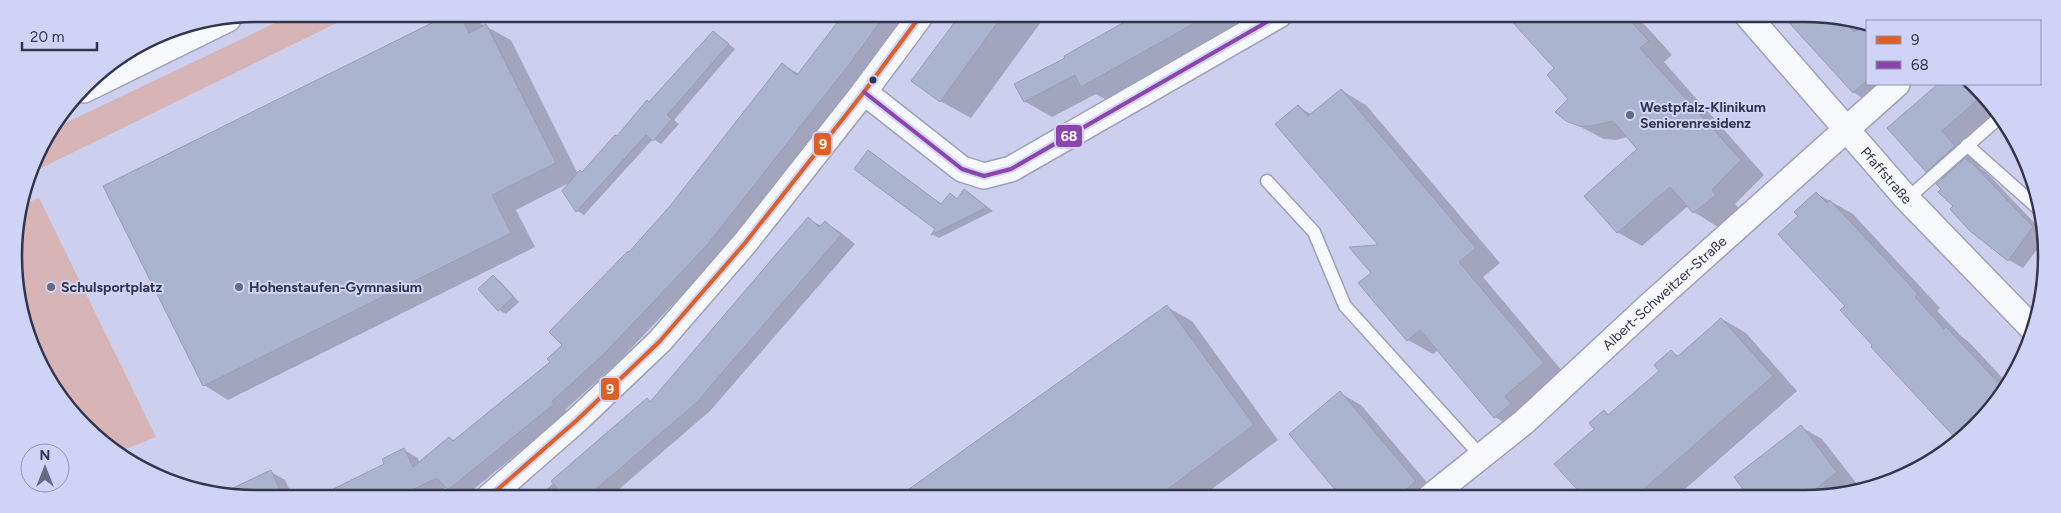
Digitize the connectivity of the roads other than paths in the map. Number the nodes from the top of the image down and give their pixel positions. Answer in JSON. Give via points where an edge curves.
{"nodes":[{"id":1,"x":916,"y":22,"type":"edge"},
{"id":2,"x":1267,"y":22,"type":"edge"},
{"id":3,"x":1753,"y":22,"type":"edge"},
{"id":4,"x":215,"y":27,"type":"edge"},
{"id":5,"x":101,"y":82,"type":"edge"},
{"id":6,"x":1896,"y":85,"type":"edge"},
{"id":7,"x":864,"y":92,"type":"junction"},
{"id":8,"x":1995,"y":121,"type":"edge"},
{"id":9,"x":1846,"y":129,"type":"junction"},
{"id":10,"x":1967,"y":146,"type":"junction"},
{"id":11,"x":1267,"y":181,"type":"dead end"},
{"id":12,"x":1907,"y":199,"type":"junction"},
{"id":13,"x":2032,"y":203,"type":"edge"},
{"id":14,"x":2029,"y":324,"type":"edge"},
{"id":15,"x":1481,"y":456,"type":"junction"},
{"id":16,"x":497,"y":490,"type":"edge"},
{"id":17,"x":1439,"y":490,"type":"edge"}],
"edges":[{"from":1,"to":7,"type":"street"},
{"from":2,"to":7,"type":"street","via":[[1011,169],[984,176],[962,169]]},
{"from":3,"to":9,"type":"street","name":"Pfaffstraße"},
{"from":4,"to":5,"type":"street"},
{"from":6,"to":9,"type":"street","name":"Albert-Schweitzer-Straße"},
{"from":7,"to":16,"type":"street","via":[[745,243],[660,341]]},
{"from":8,"to":10,"type":"lane"},
{"from":9,"to":12,"type":"street","name":"Pfaffstraße"},
{"from":9,"to":15,"type":"street","name":"Albert-Schweitzer-Straße","via":[[1524,422]]},
{"from":10,"to":12,"type":"lane"},
{"from":10,"to":13,"type":"lane"},
{"from":11,"to":15,"type":"lane","via":[[1314,232],[1345,306]]},
{"from":12,"to":14,"type":"street","name":"Pfaffstraße"},
{"from":15,"to":17,"type":"street","name":"Albert-Schweitzer-Straße"}]}
